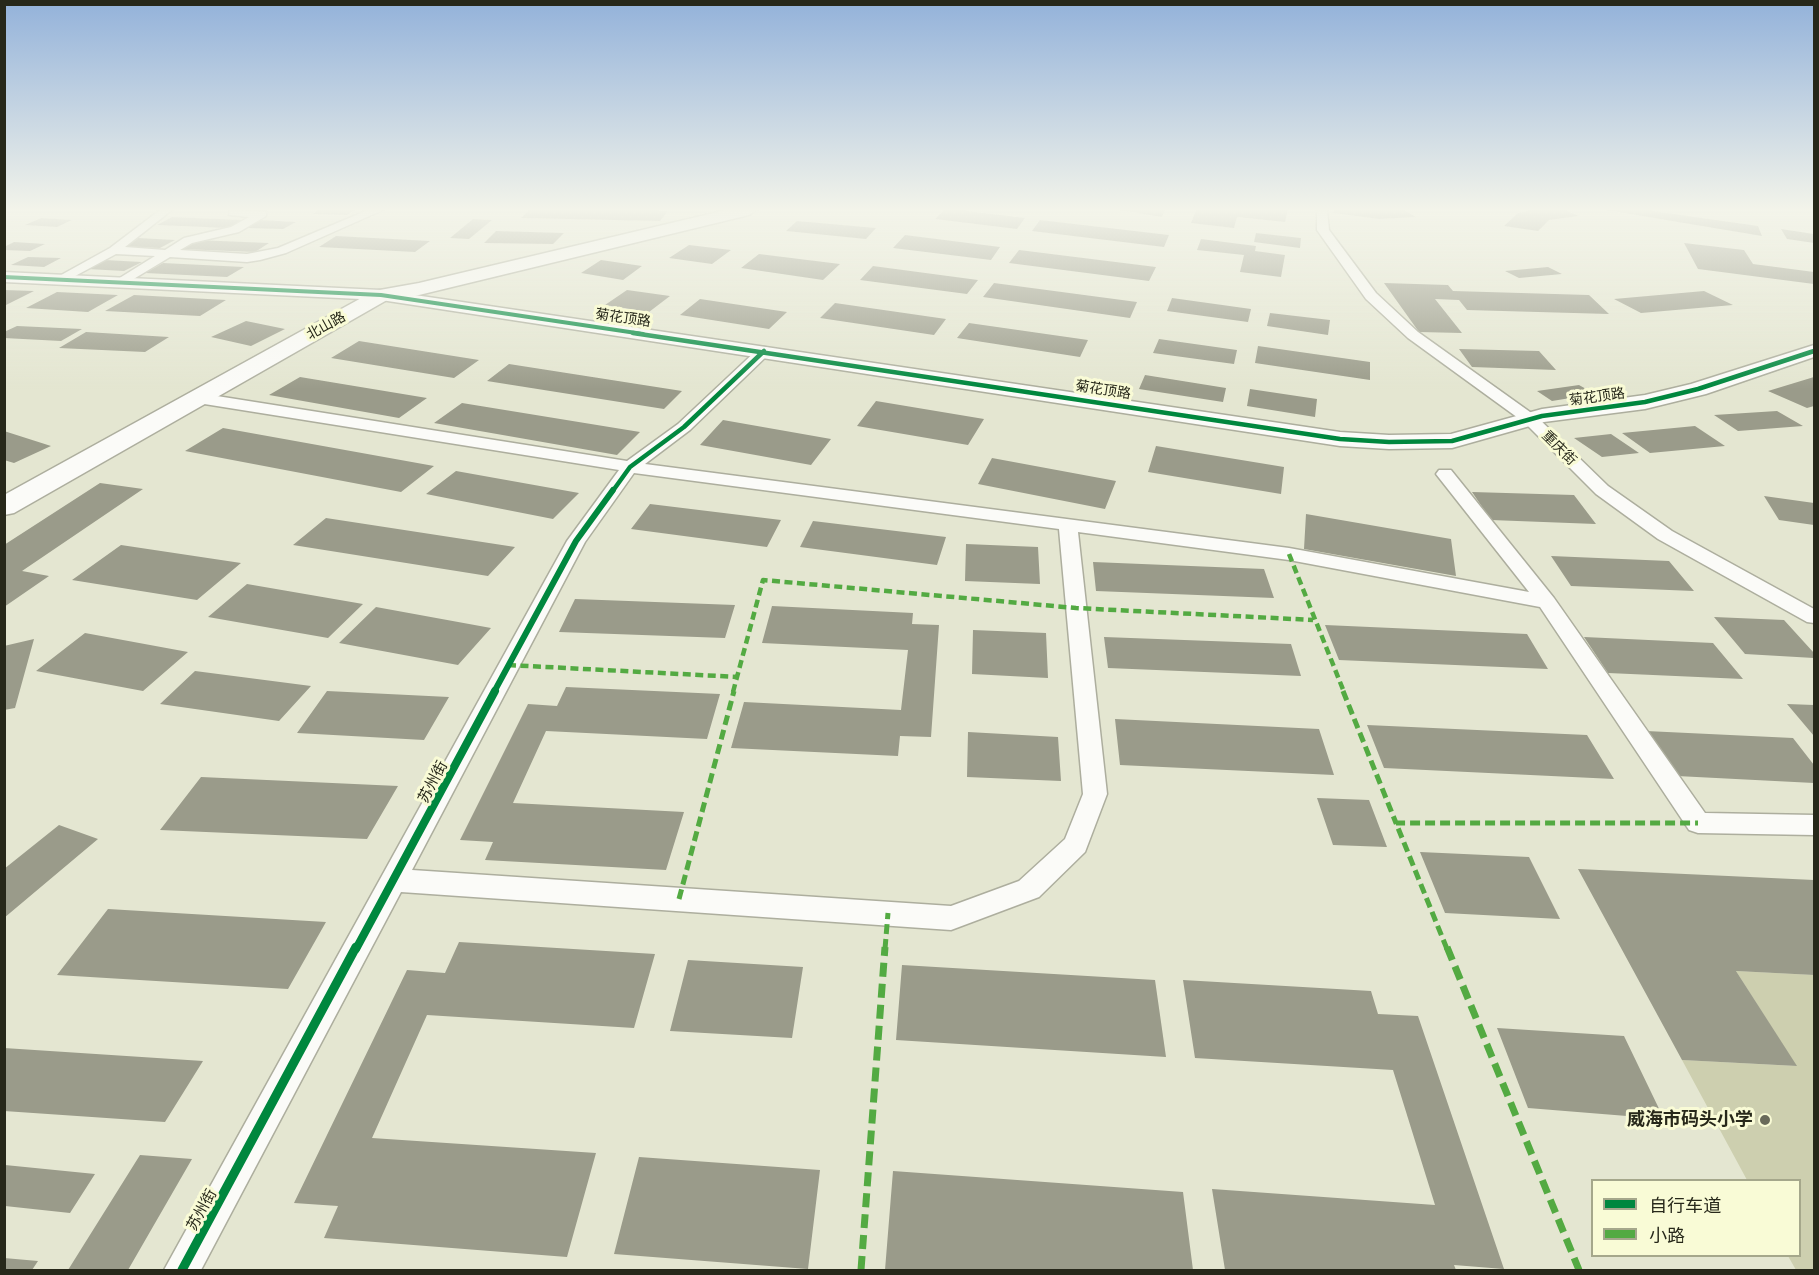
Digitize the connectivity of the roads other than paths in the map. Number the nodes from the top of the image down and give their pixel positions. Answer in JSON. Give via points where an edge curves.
{"nodes":[{"id":1,"x":78,"y":270,"type":"edge"},
{"id":2,"x":142,"y":270,"type":"edge"},
{"id":3,"x":503,"y":270,"type":"edge"},
{"id":4,"x":1352,"y":270,"type":"edge"},
{"id":5,"x":480,"y":275,"type":"junction"},
{"id":6,"x":4,"y":277,"type":"edge"},
{"id":7,"x":60,"y":279,"type":"junction"},
{"id":8,"x":122,"y":282,"type":"junction"},
{"id":9,"x":324,"y":291,"type":"junction"},
{"id":10,"x":381,"y":295,"type":"junction"},
{"id":11,"x":475,"y":308,"type":"junction"},
{"id":12,"x":333,"y":322,"type":"junction"},
{"id":13,"x":764,"y":351,"type":"junction"},
{"id":14,"x":1815,"y":351,"type":"edge"},
{"id":15,"x":198,"y":398,"type":"junction"},
{"id":16,"x":1531,"y":420,"type":"junction"},
{"id":17,"x":630,"y":467,"type":"junction"},
{"id":18,"x":1445,"y":474,"type":"dead end"},
{"id":19,"x":4,"y":507,"type":"edge"},
{"id":20,"x":1068,"y":525,"type":"junction"},
{"id":21,"x":1547,"y":602,"type":"junction"},
{"id":22,"x":1815,"y":617,"type":"edge"},
{"id":23,"x":1815,"y":825,"type":"edge"},
{"id":24,"x":395,"y":880,"type":"junction"},
{"id":25,"x":182,"y":1270,"type":"edge"}],
"edges":[{"from":1,"to":7,"type":"street"},
{"from":2,"to":8,"type":"street"},
{"from":3,"to":5,"type":"main road","name":"北山路"},
{"from":4,"to":16,"type":"street","name":"重庆街","via":[[1371,296],[1413,335]]},
{"from":5,"to":10,"type":"main road","name":"北山路"},
{"from":5,"to":11,"type":"street","via":[[450,291],[450,297]]},
{"from":6,"to":7,"type":"street"},
{"from":7,"to":8,"type":"street"},
{"from":8,"to":9,"type":"street"},
{"from":9,"to":10,"type":"street","name":"菊花顶路"},
{"from":9,"to":12,"type":"street","via":[[354,299],[355,304]]},
{"from":10,"to":11,"type":"street","name":"菊花顶路"},
{"from":10,"to":12,"type":"main road","name":"北山路"},
{"from":11,"to":13,"type":"street","name":"菊花顶路"},
{"from":12,"to":15,"type":"main road","name":"北山路"},
{"from":13,"to":16,"type":"street","name":"菊花顶路","via":[[1340,439],[1452,441]]},
{"from":13,"to":17,"type":"street","name":"苏州街","via":[[684,428]]},
{"from":14,"to":16,"type":"street","name":"菊花顶路","via":[[1645,402]]},
{"from":15,"to":17,"type":"street"},
{"from":15,"to":19,"type":"main road","name":"北山路"},
{"from":16,"to":22,"type":"street","name":"重庆街","via":[[1602,490],[1656,528]]},
{"from":17,"to":20,"type":"street"},
{"from":17,"to":24,"type":"street","name":"苏州街","via":[[576,541]]},
{"from":18,"to":21,"type":"street"},
{"from":20,"to":21,"type":"street","via":[[1289,554]]},
{"from":20,"to":24,"type":"street","via":[[1095,794],[1076,845],[1029,889],[951,918]]},
{"from":21,"to":23,"type":"street","via":[[1698,823]]},
{"from":24,"to":25,"type":"street","name":"苏州街"}]}
